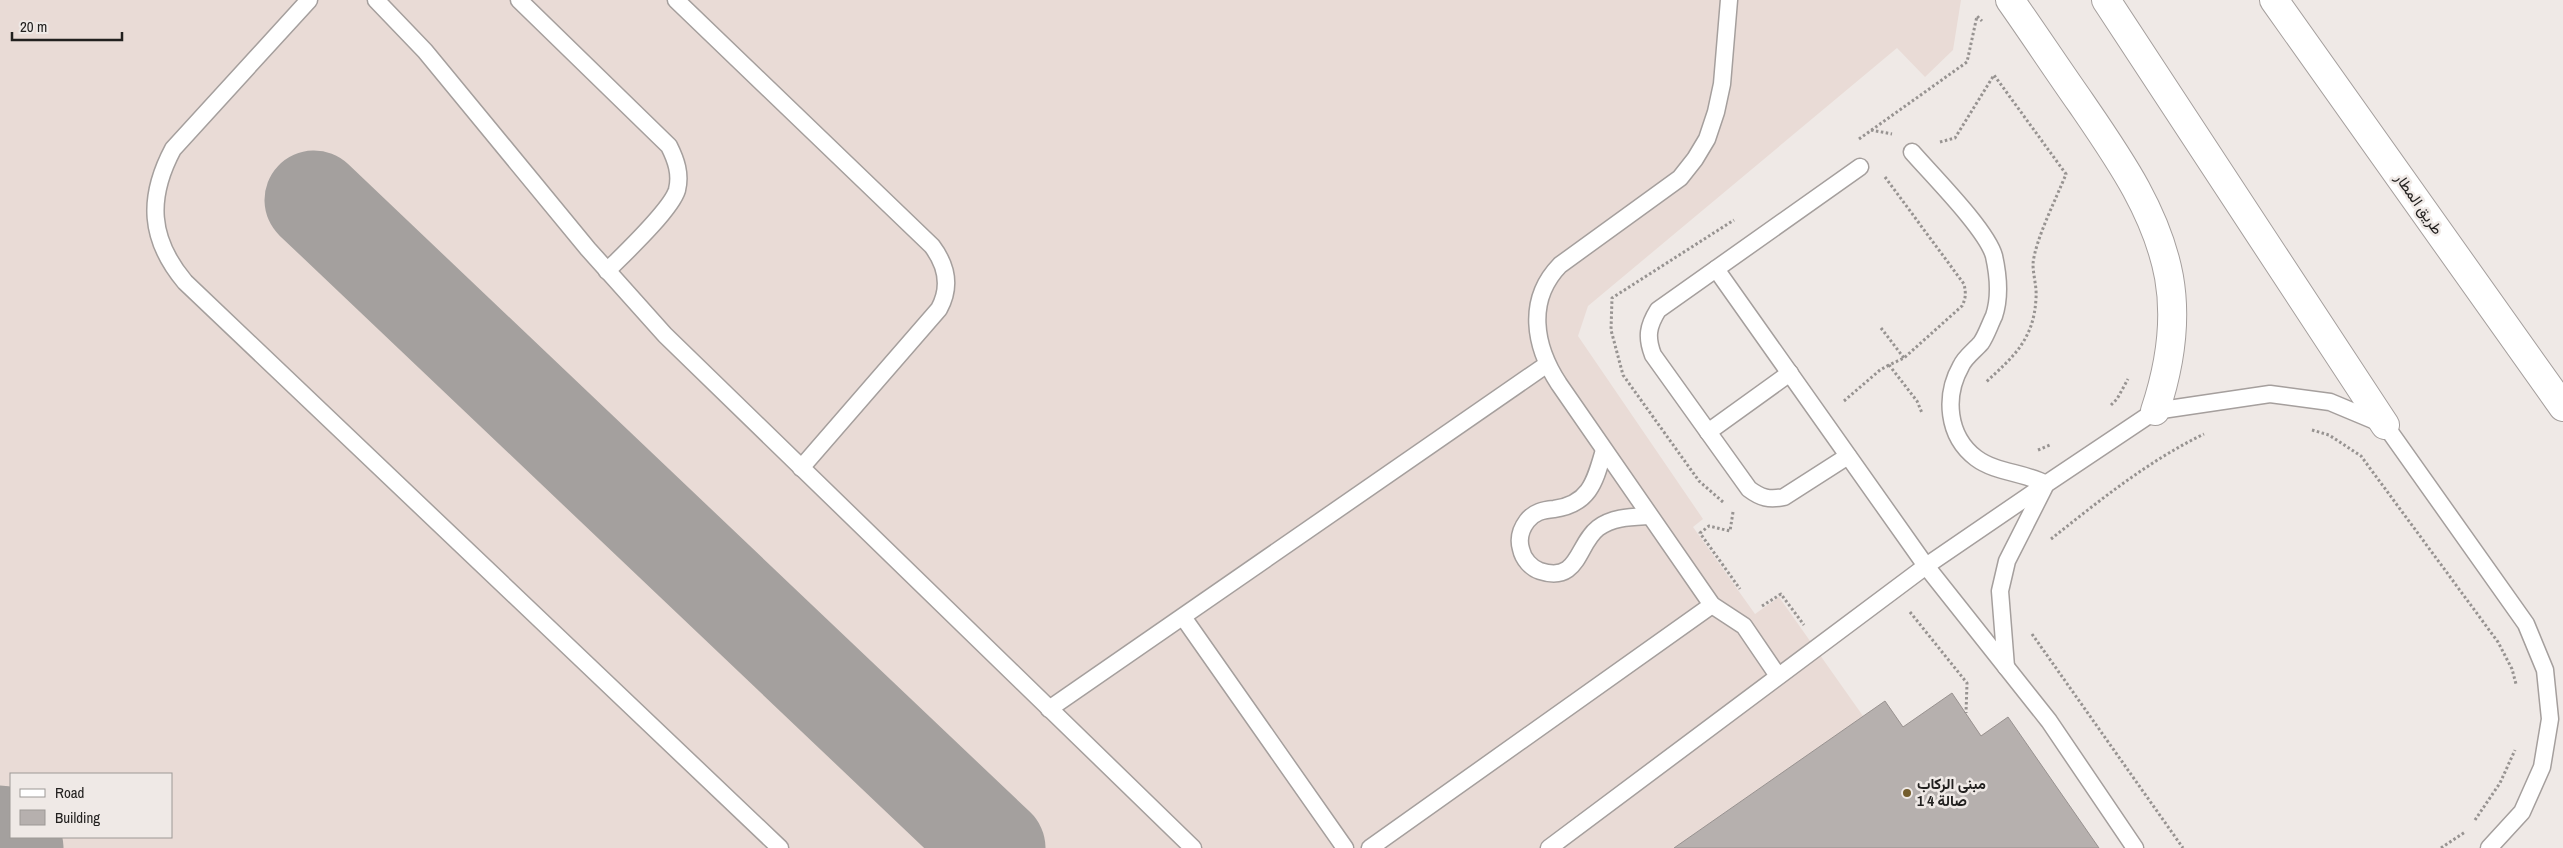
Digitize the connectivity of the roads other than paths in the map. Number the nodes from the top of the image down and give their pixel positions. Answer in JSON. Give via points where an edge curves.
{"nodes":[{"id":1,"x":309,"y":0,"type":"edge"},
{"id":2,"x":376,"y":0,"type":"edge"},
{"id":3,"x":519,"y":0,"type":"edge"},
{"id":4,"x":676,"y":0,"type":"edge"},
{"id":5,"x":1729,"y":0,"type":"edge"},
{"id":6,"x":2010,"y":0,"type":"edge"},
{"id":7,"x":2106,"y":0,"type":"edge"},
{"id":8,"x":2274,"y":0,"type":"edge"},
{"id":9,"x":1912,"y":152,"type":"dead end"},
{"id":10,"x":1860,"y":167,"type":"dead end"},
{"id":11,"x":1716,"y":269,"type":"junction"},
{"id":12,"x":607,"y":271,"type":"junction"},
{"id":13,"x":1546,"y":365,"type":"junction"},
{"id":14,"x":1790,"y":373,"type":"junction"},
{"id":15,"x":2563,"y":407,"type":"edge"},
{"id":16,"x":2155,"y":411,"type":"junction"},
{"id":17,"x":2385,"y":425,"type":"junction"},
{"id":18,"x":1708,"y":432,"type":"junction"},
{"id":19,"x":1604,"y":450,"type":"junction"},
{"id":20,"x":1848,"y":456,"type":"junction"},
{"id":21,"x":801,"y":468,"type":"junction"},
{"id":22,"x":2046,"y":484,"type":"junction"},
{"id":23,"x":1650,"y":516,"type":"junction"},
{"id":24,"x":1926,"y":566,"type":"junction"},
{"id":25,"x":1712,"y":605,"type":"junction"},
{"id":26,"x":1183,"y":617,"type":"junction"},
{"id":27,"x":2006,"y":667,"type":"junction"},
{"id":28,"x":1778,"y":676,"type":"junction"},
{"id":29,"x":1049,"y":709,"type":"junction"},
{"id":30,"x":780,"y":848,"type":"edge"},
{"id":31,"x":1194,"y":848,"type":"edge"},
{"id":32,"x":1345,"y":848,"type":"edge"},
{"id":33,"x":1370,"y":848,"type":"edge"},
{"id":34,"x":1549,"y":848,"type":"edge"},
{"id":35,"x":2135,"y":848,"type":"edge"},
{"id":36,"x":2489,"y":848,"type":"edge"}],
"edges":[{"from":1,"to":30,"type":"lane","via":[[173,149],[157,186],[155,207],[156,226],[169,263],[185,282]]},
{"from":2,"to":12,"type":"lane","via":[[430,57]]},
{"from":3,"to":12,"type":"lane","via":[[668,146],[678,166],[677,190],[672,200]]},
{"from":4,"to":21,"type":"lane","via":[[932,246],[944,266],[946,289],[939,309]]},
{"from":5,"to":13,"type":"lane","via":[[1722,84],[1707,139],[1680,178],[1560,265],[1548,278],[1538,305],[1540,344]]},
{"from":6,"to":16,"type":"street","via":[[2133,182],[2156,228],[2169,278],[2172,330],[2165,382]]},
{"from":7,"to":17,"type":"street"},
{"from":8,"to":15,"type":"street","name":"طريق المطار"},
{"from":9,"to":22,"type":"lane","via":[[1981,231],[1994,254],[1998,284],[1994,314],[1982,342],[1962,364],[1952,384],[1950,406],[1954,427],[1964,446],[1976,458],[1989,466],[2033,477]]},
{"from":10,"to":11,"type":"lane"},
{"from":11,"to":14,"type":"lane"},
{"from":11,"to":18,"type":"lane","via":[[1658,310],[1649,325],[1648,342],[1653,355]]},
{"from":12,"to":21,"type":"lane","via":[[678,348]]},
{"from":13,"to":19,"type":"lane"},
{"from":13,"to":26,"type":"lane"},
{"from":14,"to":18,"type":"lane"},
{"from":14,"to":20,"type":"lane"},
{"from":16,"to":17,"type":"lane","via":[[2270,394],[2330,402]]},
{"from":16,"to":22,"type":"lane"},
{"from":17,"to":36,"type":"lane","via":[[2526,624],[2545,670],[2550,718],[2542,767],[2522,812]]},
{"from":18,"to":20,"type":"lane","via":[[1749,489],[1760,497],[1773,500],[1784,497]]},
{"from":19,"to":23,"type":"lane"},
{"from":19,"to":23,"type":"lane","via":[[1596,477],[1581,500],[1569,506],[1543,510],[1531,516],[1523,526],[1519,539],[1521,552],[1528,563],[1538,571],[1552,574],[1564,571],[1575,564],[1588,539],[1609,521]]},
{"from":20,"to":24,"type":"lane"},
{"from":21,"to":29,"type":"lane"},
{"from":22,"to":24,"type":"lane"},
{"from":22,"to":27,"type":"lane","via":[[2007,561],[2000,591]]},
{"from":23,"to":25,"type":"lane"},
{"from":24,"to":27,"type":"lane"},
{"from":24,"to":28,"type":"lane"},
{"from":25,"to":28,"type":"lane","via":[[1744,626]]},
{"from":25,"to":33,"type":"lane"},
{"from":26,"to":29,"type":"lane"},
{"from":26,"to":32,"type":"lane"},
{"from":27,"to":35,"type":"lane","via":[[2049,720]]},
{"from":28,"to":34,"type":"lane"},
{"from":29,"to":31,"type":"lane"}]}
